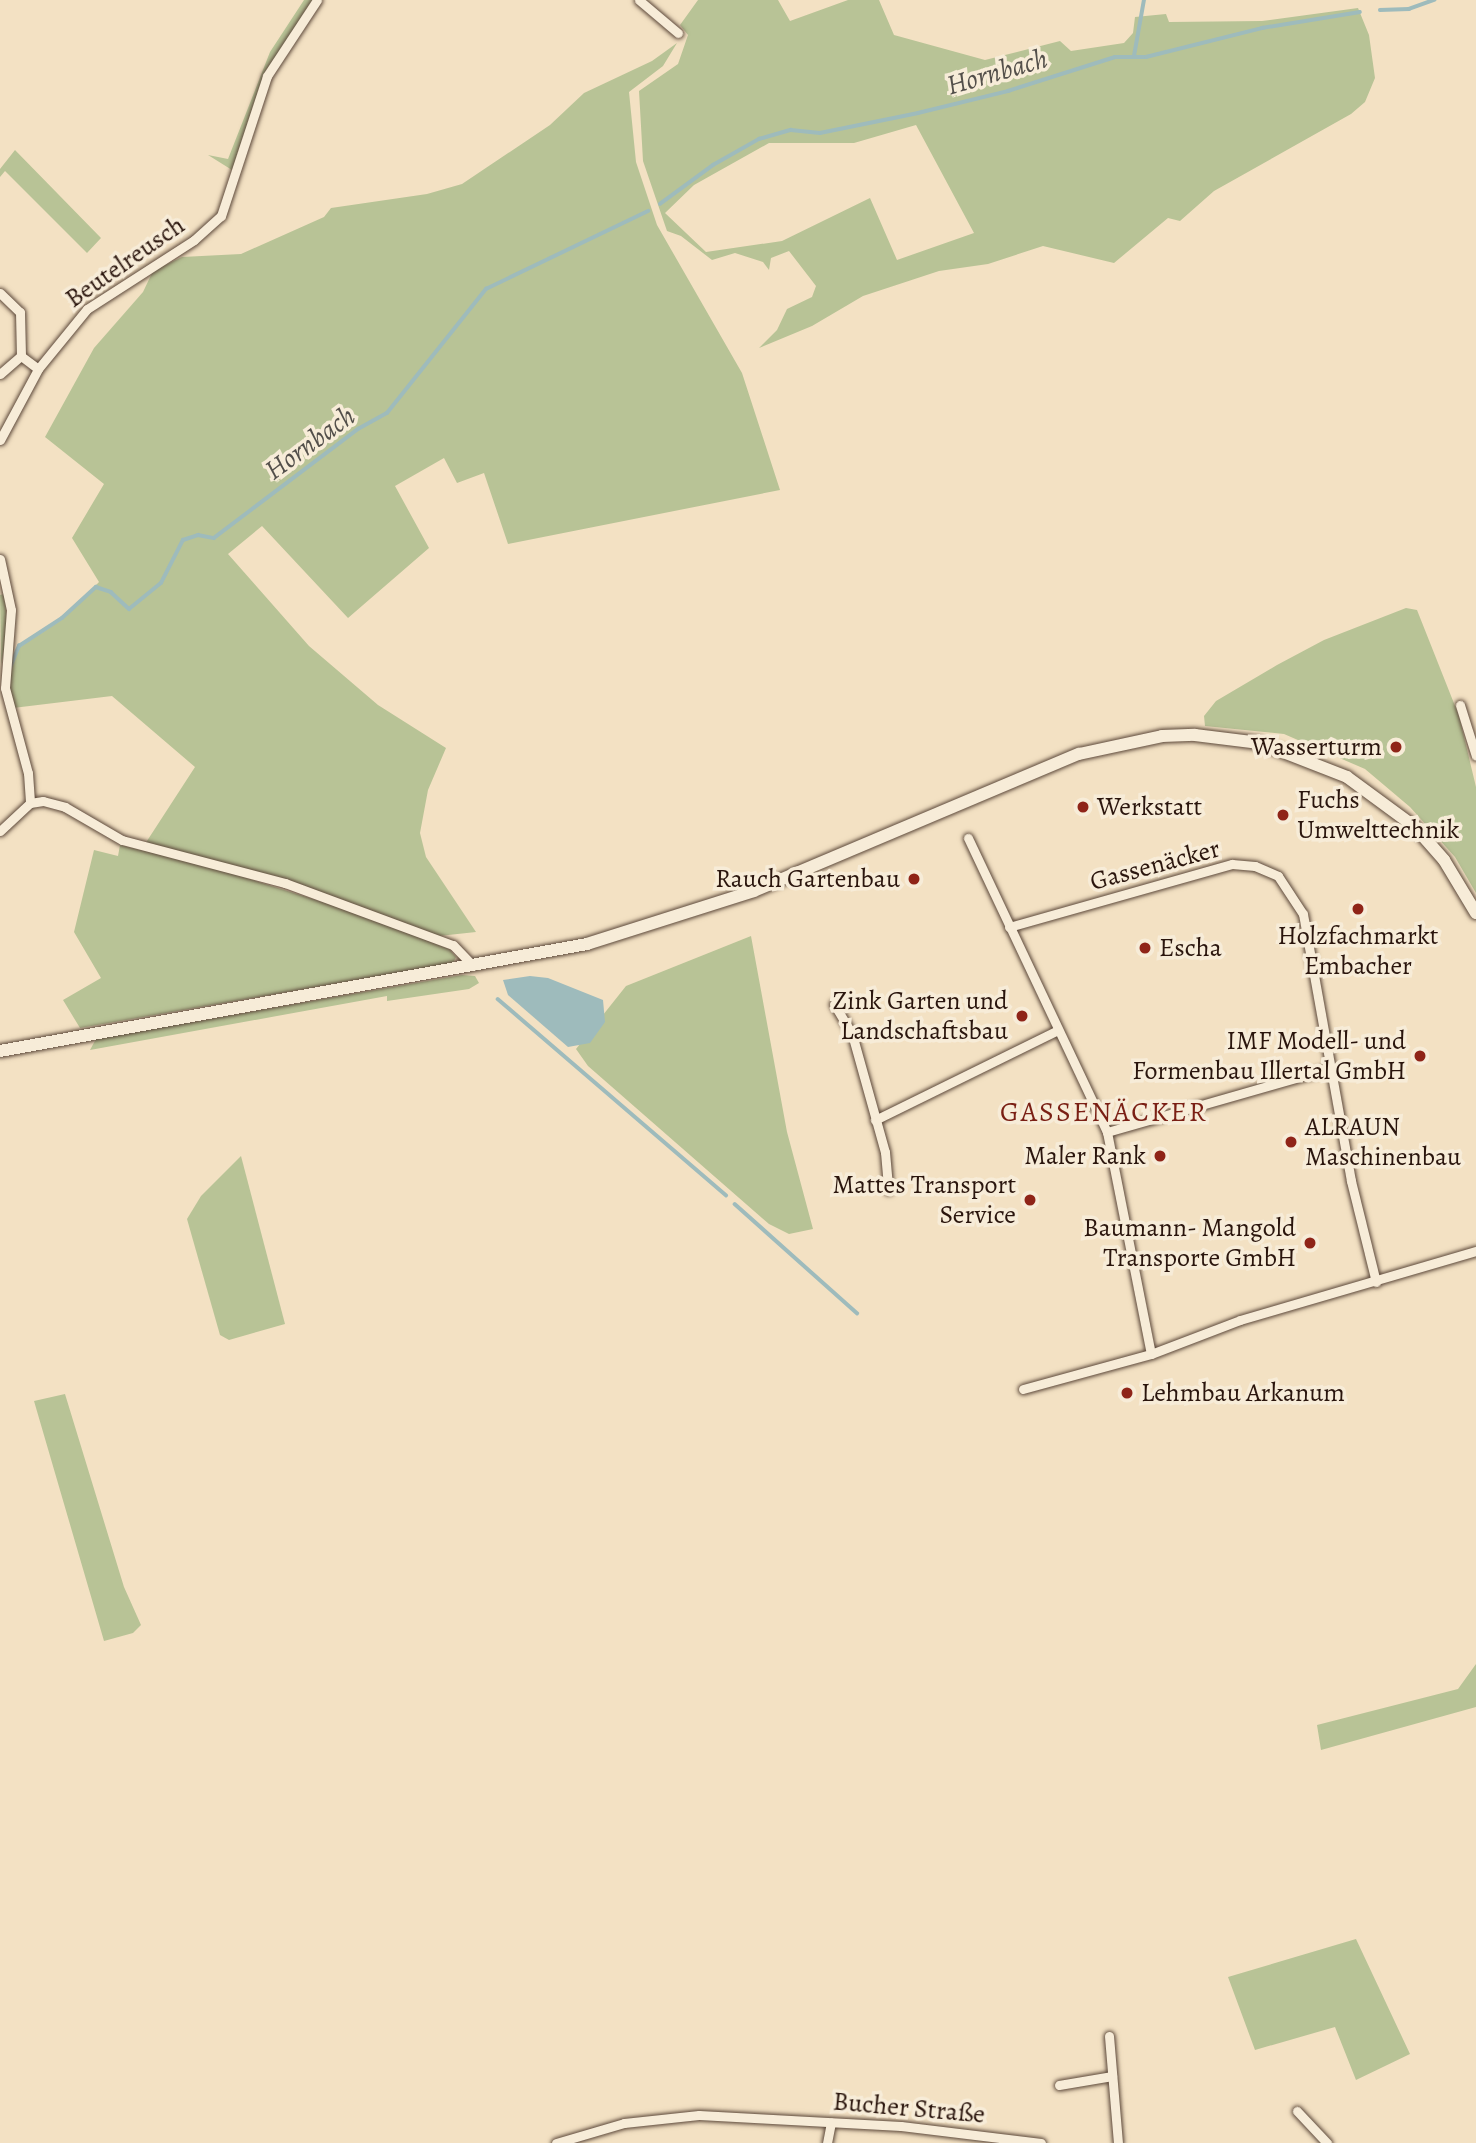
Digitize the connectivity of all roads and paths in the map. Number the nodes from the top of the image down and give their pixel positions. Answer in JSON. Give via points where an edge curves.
{"nodes":[{"id":1,"x":317,"y":0,"type":"edge"},
{"id":2,"x":639,"y":0,"type":"edge"},
{"id":3,"x":678,"y":33,"type":"dead end"},
{"id":4,"x":0,"y":293,"type":"edge"},
{"id":5,"x":21,"y":356,"type":"junction"},
{"id":6,"x":38,"y":369,"type":"junction"},
{"id":7,"x":0,"y":374,"type":"edge"},
{"id":8,"x":0,"y":440,"type":"edge"},
{"id":9,"x":0,"y":559,"type":"edge"},
{"id":10,"x":1460,"y":705,"type":"dead end"},
{"id":11,"x":1476,"y":756,"type":"edge"},
{"id":12,"x":30,"y":803,"type":"junction"},
{"id":13,"x":0,"y":831,"type":"edge"},
{"id":14,"x":968,"y":838,"type":"dead end"},
{"id":15,"x":1476,"y":913,"type":"edge"},
{"id":16,"x":1009,"y":927,"type":"junction"},
{"id":17,"x":473,"y":966,"type":"junction"},
{"id":18,"x":834,"y":1004,"type":"dead end"},
{"id":19,"x":1058,"y":1030,"type":"junction"},
{"id":20,"x":0,"y":1051,"type":"edge"},
{"id":21,"x":1330,"y":1068,"type":"junction"},
{"id":22,"x":874,"y":1120,"type":"junction"},
{"id":23,"x":1107,"y":1132,"type":"junction"},
{"id":24,"x":888,"y":1189,"type":"dead end"},
{"id":25,"x":1476,"y":1251,"type":"edge"},
{"id":26,"x":1376,"y":1283,"type":"junction"},
{"id":27,"x":1151,"y":1354,"type":"junction"},
{"id":28,"x":1023,"y":1388,"type":"dead end"},
{"id":29,"x":1109,"y":2036,"type":"dead end"},
{"id":30,"x":1112,"y":2076,"type":"junction"},
{"id":31,"x":1059,"y":2085,"type":"dead end"},
{"id":32,"x":1297,"y":2111,"type":"dead end"},
{"id":33,"x":831,"y":2122,"type":"junction"},
{"id":34,"x":556,"y":2143,"type":"edge"},
{"id":35,"x":827,"y":2143,"type":"edge"},
{"id":36,"x":1041,"y":2143,"type":"edge"},
{"id":37,"x":1118,"y":2143,"type":"edge"},
{"id":38,"x":1327,"y":2143,"type":"edge"}],
"edges":[{"from":1,"to":6,"type":"street","name":"Beutelreusch","via":[[267,76],[221,216],[194,240],[87,309]]},
{"from":2,"to":3,"type":"street"},
{"from":4,"to":5,"type":"street","via":[[20,312]]},
{"from":5,"to":6,"type":"street"},
{"from":5,"to":7,"type":"street"},
{"from":6,"to":8,"type":"street","name":"Beutelreusch"},
{"from":9,"to":12,"type":"street","via":[[11,610],[5,688],[28,772]]},
{"from":10,"to":11,"type":"street"},
{"from":12,"to":13,"type":"street"},
{"from":12,"to":17,"type":"street","via":[[65,807],[122,841],[212,862],[329,898],[453,945]]},
{"from":14,"to":16,"type":"street"},
{"from":15,"to":17,"type":"main road","via":[[1444,860],[1415,827],[1348,777],[1260,743],[1162,736],[1079,754],[704,909],[587,944]]},
{"from":16,"to":19,"type":"street"},
{"from":16,"to":21,"type":"street","name":"Gassenäcker","via":[[1232,864],[1255,866],[1278,876],[1303,914]]},
{"from":17,"to":20,"type":"main road"},
{"from":18,"to":22,"type":"street","via":[[852,1034]]},
{"from":19,"to":22,"type":"street"},
{"from":19,"to":23,"type":"street"},
{"from":21,"to":23,"type":"street"},
{"from":21,"to":26,"type":"street","name":"Gassenäcker"},
{"from":22,"to":24,"type":"street","via":[[885,1152]]},
{"from":23,"to":27,"type":"street"},
{"from":25,"to":26,"type":"street"},
{"from":26,"to":27,"type":"street","via":[[1240,1320]]},
{"from":27,"to":28,"type":"street"},
{"from":29,"to":30,"type":"street"},
{"from":30,"to":31,"type":"street"},
{"from":30,"to":37,"type":"street"},
{"from":32,"to":38,"type":"street"},
{"from":33,"to":34,"type":"street","name":"Bucher Straße","via":[[699,2115],[637,2121]]},
{"from":33,"to":35,"type":"street"},
{"from":33,"to":36,"type":"street","name":"Bucher Straße"}]}
